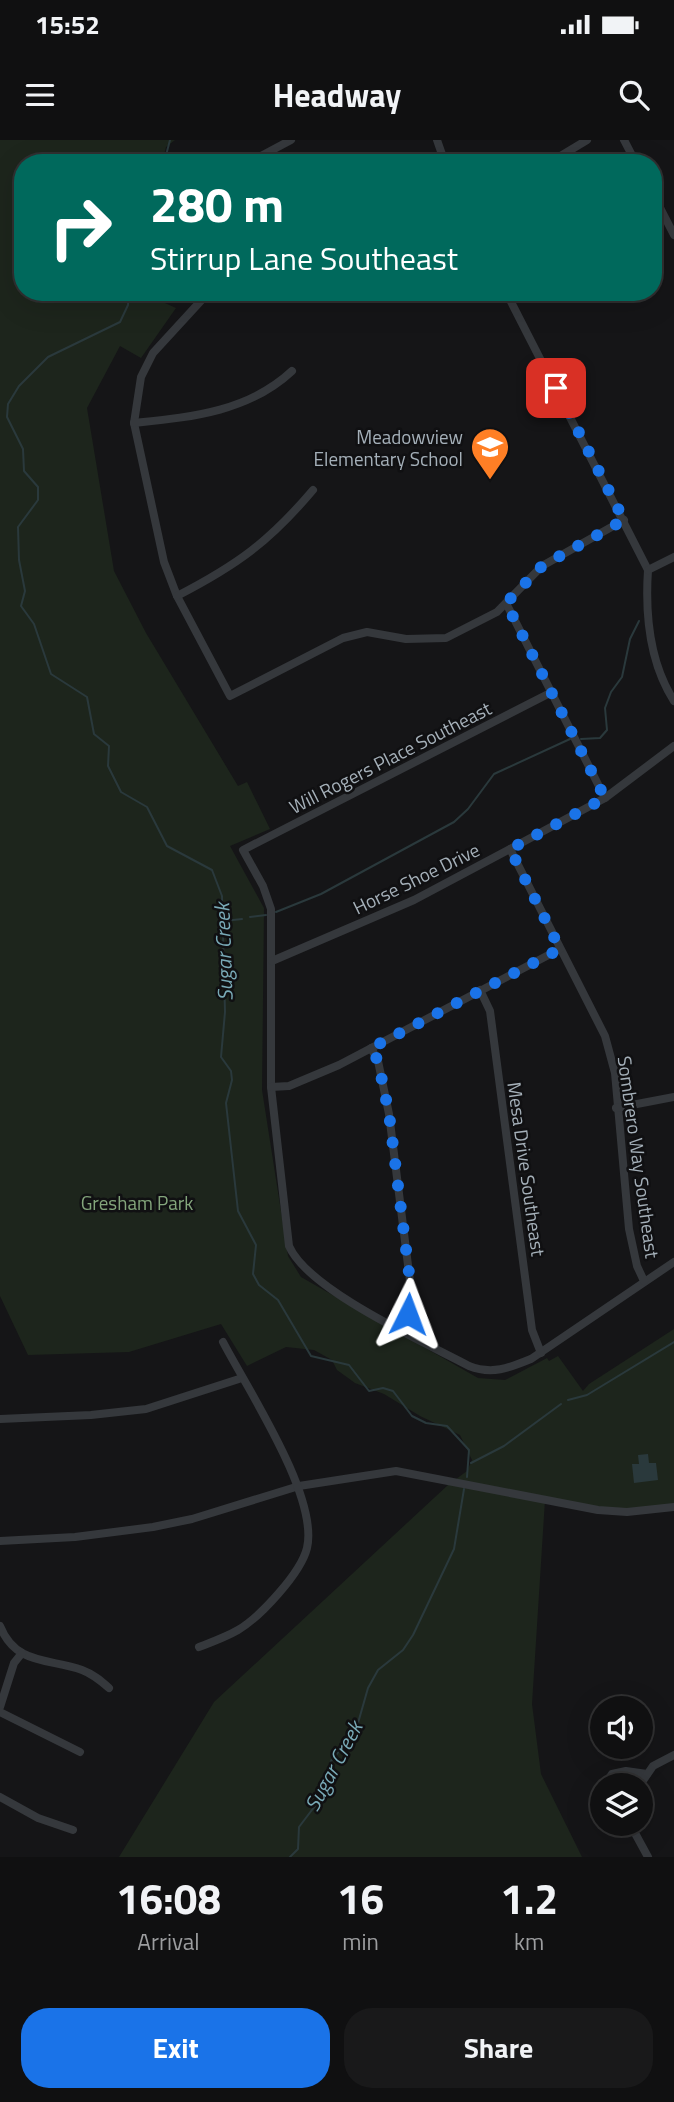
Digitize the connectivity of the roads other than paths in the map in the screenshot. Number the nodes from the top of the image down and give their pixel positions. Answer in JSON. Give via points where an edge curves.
{"nodes":[{"id":1,"x":292,"y":140,"type":"edge"},
{"id":2,"x":587,"y":140,"type":"edge"},
{"id":3,"x":265,"y":154,"type":"edge"},
{"id":4,"x":563,"y":154,"type":"edge"},
{"id":5,"x":662,"y":212,"type":"edge"},
{"id":6,"x":674,"y":235,"type":"edge"},
{"id":7,"x":201,"y":301,"type":"edge"},
{"id":8,"x":511,"y":301,"type":"edge"},
{"id":9,"x":292,"y":371,"type":"dead end"},
{"id":10,"x":134,"y":423,"type":"junction"},
{"id":11,"x":313,"y":490,"type":"dead end"},
{"id":12,"x":624,"y":520,"type":"junction"},
{"id":13,"x":674,"y":556,"type":"edge"},
{"id":14,"x":648,"y":570,"type":"junction"},
{"id":15,"x":177,"y":596,"type":"junction"},
{"id":16,"x":506,"y":603,"type":"junction"},
{"id":17,"x":552,"y":692,"type":"junction"},
{"id":18,"x":674,"y":701,"type":"edge"},
{"id":19,"x":674,"y":747,"type":"edge"},
{"id":20,"x":605,"y":798,"type":"junction"},
{"id":21,"x":510,"y":849,"type":"junction"},
{"id":22,"x":560,"y":949,"type":"junction"},
{"id":23,"x":272,"y":961,"type":"junction"},
{"id":24,"x":480,"y":990,"type":"junction"},
{"id":25,"x":371,"y":1048,"type":"junction"},
{"id":26,"x":271,"y":1087,"type":"junction"},
{"id":27,"x":674,"y":1097,"type":"edge"},
{"id":28,"x":616,"y":1108,"type":"junction"},
{"id":29,"x":674,"y":1262,"type":"edge"},
{"id":30,"x":644,"y":1281,"type":"junction"},
{"id":31,"x":397,"y":1328,"type":"junction"},
{"id":32,"x":223,"y":1342,"type":"dead end"},
{"id":33,"x":541,"y":1353,"type":"junction"},
{"id":34,"x":242,"y":1378,"type":"junction"},
{"id":35,"x":0,"y":1419,"type":"edge"},
{"id":36,"x":299,"y":1486,"type":"junction"},
{"id":37,"x":674,"y":1507,"type":"edge"},
{"id":38,"x":0,"y":1541,"type":"edge"},
{"id":39,"x":0,"y":1626,"type":"edge"},
{"id":40,"x":199,"y":1647,"type":"dead end"},
{"id":41,"x":22,"y":1653,"type":"junction"},
{"id":42,"x":109,"y":1688,"type":"dead end"},
{"id":43,"x":0,"y":1709,"type":"edge"},
{"id":44,"x":80,"y":1752,"type":"dead end"},
{"id":45,"x":674,"y":1755,"type":"edge"},
{"id":46,"x":615,"y":1773,"type":"edge"},
{"id":47,"x":638,"y":1773,"type":"edge"},
{"id":48,"x":648,"y":1773,"type":"edge"},
{"id":49,"x":0,"y":1797,"type":"edge"},
{"id":50,"x":73,"y":1830,"type":"dead end"},
{"id":51,"x":637,"y":1836,"type":"edge"},
{"id":52,"x":648,"y":1857,"type":"edge"}],
"edges":[{"from":1,"to":3,"type":"street"},
{"from":2,"to":4,"type":"street"},
{"from":5,"to":6,"type":"street"},
{"from":7,"to":10,"type":"street","via":[[153,353],[141,377]]},
{"from":8,"to":12,"type":"street"},
{"from":9,"to":10,"type":"street","via":[[244,402],[209,415]]},
{"from":10,"to":15,"type":"street","via":[[159,541]]},
{"from":11,"to":15,"type":"street","via":[[268,540],[226,571]]},
{"from":12,"to":14,"type":"street"},
{"from":12,"to":16,"type":"street","via":[[542,566]]},
{"from":13,"to":14,"type":"street"},
{"from":14,"to":18,"type":"street","via":[[646,599],[653,653]]},
{"from":15,"to":16,"type":"street","via":[[230,696],[343,638],[367,632],[406,639],[446,638]]},
{"from":16,"to":17,"type":"street"},
{"from":17,"to":20,"type":"street"},
{"from":17,"to":23,"type":"street","name":"Will Rogers Place Southeast","via":[[243,850],[271,909]]},
{"from":19,"to":20,"type":"street","name":"Horse Shoe Drive"},
{"from":20,"to":21,"type":"street","name":"Horse Shoe Drive"},
{"from":21,"to":22,"type":"street","name":"Sombrero Way Southeast"},
{"from":21,"to":23,"type":"street","name":"Horse Shoe Drive","via":[[414,900]]},
{"from":22,"to":24,"type":"street"},
{"from":22,"to":28,"type":"street","name":"Sombrero Way Southeast","via":[[605,1036],[615,1073]]},
{"from":23,"to":26,"type":"street"},
{"from":24,"to":25,"type":"street"},
{"from":24,"to":33,"type":"street","name":"Mesa Drive Southeast","via":[[490,1011],[532,1330]]},
{"from":25,"to":26,"type":"street","via":[[289,1086]]},
{"from":25,"to":31,"type":"street","via":[[381,1070],[389,1114],[411,1289],[408,1314]]},
{"from":26,"to":31,"type":"street","via":[[285,1218],[295,1260],[319,1281]]},
{"from":27,"to":28,"type":"street"},
{"from":28,"to":30,"type":"street","name":"Sombrero Way Southeast","via":[[629,1229]]},
{"from":29,"to":30,"type":"street"},
{"from":30,"to":33,"type":"street"},
{"from":31,"to":33,"type":"street","via":[[480,1370],[510,1368]]},
{"from":32,"to":34,"type":"street"},
{"from":34,"to":35,"type":"street","via":[[146,1409]]},
{"from":34,"to":36,"type":"street"},
{"from":36,"to":37,"type":"street","via":[[396,1471],[598,1510]]},
{"from":36,"to":38,"type":"street","via":[[153,1527]]},
{"from":36,"to":40,"type":"street","via":[[307,1520],[307,1549],[283,1588],[239,1629]]},
{"from":39,"to":41,"type":"street"},
{"from":41,"to":42,"type":"street","via":[[83,1670]]},
{"from":41,"to":43,"type":"street"},
{"from":43,"to":44,"type":"street"},
{"from":45,"to":48,"type":"street"},
{"from":46,"to":47,"type":"street"},
{"from":49,"to":50,"type":"street"},
{"from":51,"to":52,"type":"street"}]}
